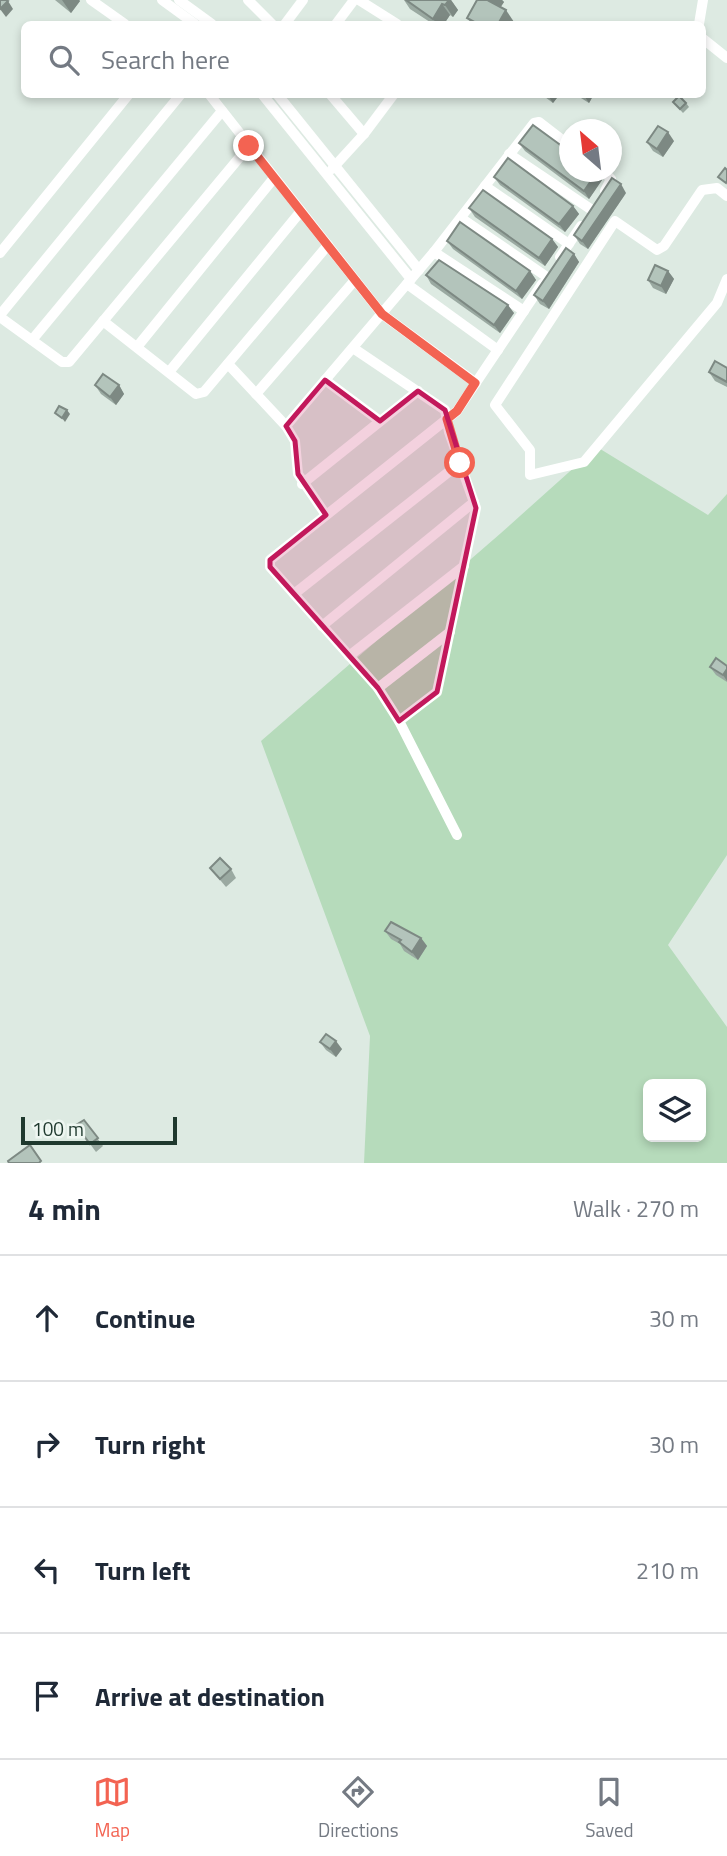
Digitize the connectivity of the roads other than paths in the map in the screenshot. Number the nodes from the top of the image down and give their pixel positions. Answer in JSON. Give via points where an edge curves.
{"nodes":[{"id":1,"x":91,"y":0,"type":"edge"},
{"id":2,"x":162,"y":0,"type":"edge"},
{"id":3,"x":179,"y":0,"type":"edge"},
{"id":4,"x":303,"y":0,"type":"edge"},
{"id":5,"x":357,"y":0,"type":"edge"},
{"id":6,"x":703,"y":0,"type":"edge"},
{"id":7,"x":251,"y":1,"type":"edge"},
{"id":8,"x":121,"y":21,"type":"edge"},
{"id":9,"x":191,"y":21,"type":"edge"},
{"id":10,"x":208,"y":21,"type":"edge"},
{"id":11,"x":269,"y":21,"type":"edge"},
{"id":12,"x":287,"y":21,"type":"edge"},
{"id":13,"x":339,"y":21,"type":"edge"},
{"id":14,"x":390,"y":21,"type":"edge"},
{"id":15,"x":700,"y":21,"type":"edge"},
{"id":16,"x":706,"y":41,"type":"edge"},
{"id":17,"x":727,"y":58,"type":"edge"},
{"id":18,"x":126,"y":98,"type":"edge"},
{"id":19,"x":178,"y":98,"type":"edge"},
{"id":20,"x":212,"y":98,"type":"edge"},
{"id":21,"x":265,"y":98,"type":"edge"},
{"id":22,"x":280,"y":98,"type":"edge"},
{"id":23,"x":334,"y":98,"type":"edge"},
{"id":24,"x":391,"y":98,"type":"edge"},
{"id":25,"x":222,"y":111,"type":"junction"},
{"id":26,"x":364,"y":134,"type":"junction"},
{"id":27,"x":559,"y":138,"type":"edge"},
{"id":28,"x":249,"y":146,"type":"junction"},
{"id":29,"x":509,"y":154,"type":"junction"},
{"id":30,"x":334,"y":166,"type":"junction"},
{"id":31,"x":327,"y":174,"type":"junction"},
{"id":32,"x":274,"y":177,"type":"junction"},
{"id":33,"x":610,"y":182,"type":"edge"},
{"id":34,"x":485,"y":186,"type":"junction"},
{"id":35,"x":727,"y":195,"type":"edge"},
{"id":36,"x":592,"y":209,"type":"junction"},
{"id":37,"x":301,"y":211,"type":"junction"},
{"id":38,"x":461,"y":218,"type":"junction"},
{"id":39,"x":569,"y":244,"type":"junction"},
{"id":40,"x":328,"y":245,"type":"junction"},
{"id":41,"x":434,"y":252,"type":"junction"},
{"id":42,"x":0,"y":253,"type":"edge"},
{"id":43,"x":419,"y":270,"type":"junction"},
{"id":44,"x":547,"y":276,"type":"junction"},
{"id":45,"x":727,"y":279,"type":"edge"},
{"id":46,"x":355,"y":280,"type":"junction"},
{"id":47,"x":409,"y":281,"type":"junction"},
{"id":48,"x":524,"y":311,"type":"junction"},
{"id":49,"x":382,"y":314,"type":"junction"},
{"id":50,"x":0,"y":316,"type":"edge"},
{"id":51,"x":103,"y":321,"type":"junction"},
{"id":52,"x":32,"y":340,"type":"junction"},
{"id":53,"x":137,"y":347,"type":"junction"},
{"id":54,"x":353,"y":348,"type":"junction"},
{"id":55,"x":498,"y":349,"type":"junction"},
{"id":56,"x":228,"y":363,"type":"junction"},
{"id":57,"x":169,"y":372,"type":"junction"},
{"id":58,"x":325,"y":380,"type":"junction"},
{"id":59,"x":475,"y":383,"type":"junction"},
{"id":60,"x":418,"y":391,"type":"junction"},
{"id":61,"x":256,"y":394,"type":"junction"},
{"id":62,"x":447,"y":419,"type":"junction"},
{"id":63,"x":380,"y":421,"type":"junction"},
{"id":64,"x":286,"y":426,"type":"junction"},
{"id":65,"x":460,"y":463,"type":"junction"},
{"id":66,"x":302,"y":484,"type":"junction"},
{"id":67,"x":474,"y":502,"type":"junction"},
{"id":68,"x":326,"y":515,"type":"junction"},
{"id":69,"x":464,"y":566,"type":"junction"},
{"id":70,"x":294,"y":594,"type":"junction"},
{"id":71,"x":322,"y":626,"type":"junction"},
{"id":72,"x":450,"y":632,"type":"junction"},
{"id":73,"x":349,"y":656,"type":"junction"},
{"id":74,"x":378,"y":688,"type":"junction"},
{"id":75,"x":398,"y":721,"type":"junction"},
{"id":76,"x":457,"y":835,"type":"dead end"}],
"edges":[{"from":1,"to":8,"type":"street"},
{"from":2,"to":9,"type":"street"},
{"from":3,"to":10,"type":"street"},
{"from":4,"to":12,"type":"street"},
{"from":5,"to":13,"type":"street"},
{"from":5,"to":14,"type":"street"},
{"from":6,"to":15,"type":"street"},
{"from":7,"to":11,"type":"street"},
{"from":16,"to":17,"type":"street"},
{"from":18,"to":42,"type":"street"},
{"from":19,"to":50,"type":"street"},
{"from":20,"to":25,"type":"street"},
{"from":21,"to":31,"type":"street"},
{"from":22,"to":30,"type":"street"},
{"from":23,"to":26,"type":"street"},
{"from":24,"to":26,"type":"street"},
{"from":25,"to":28,"type":"street"},
{"from":25,"to":52,"type":"street"},
{"from":26,"to":30,"type":"street"},
{"from":27,"to":29,"type":"street","via":[[537,122]]},
{"from":28,"to":32,"type":"street"},
{"from":28,"to":51,"type":"street"},
{"from":29,"to":34,"type":"street"},
{"from":29,"to":36,"type":"street"},
{"from":30,"to":31,"type":"street"},
{"from":30,"to":43,"type":"street"},
{"from":31,"to":47,"type":"street"},
{"from":32,"to":37,"type":"street"},
{"from":32,"to":53,"type":"street"},
{"from":33,"to":36,"type":"street"},
{"from":34,"to":38,"type":"street"},
{"from":34,"to":39,"type":"street"},
{"from":35,"to":45,"type":"street","via":[[717,188],[702,190],[657,250],[615,221],[495,405],[530,450],[530,475],[584,462],[717,303]]},
{"from":36,"to":39,"type":"street"},
{"from":37,"to":40,"type":"street"},
{"from":37,"to":57,"type":"street"},
{"from":38,"to":41,"type":"street"},
{"from":38,"to":44,"type":"street"},
{"from":39,"to":44,"type":"street"},
{"from":40,"to":46,"type":"street"},
{"from":40,"to":56,"type":"street"},
{"from":41,"to":43,"type":"street"},
{"from":41,"to":48,"type":"street"},
{"from":43,"to":47,"type":"street"},
{"from":44,"to":48,"type":"street"},
{"from":46,"to":49,"type":"street"},
{"from":46,"to":61,"type":"street"},
{"from":47,"to":49,"type":"street"},
{"from":47,"to":55,"type":"street"},
{"from":48,"to":55,"type":"street"},
{"from":49,"to":54,"type":"street"},
{"from":49,"to":59,"type":"street"},
{"from":50,"to":52,"type":"street"},
{"from":51,"to":52,"type":"street","via":[[66,363]]},
{"from":51,"to":53,"type":"street"},
{"from":53,"to":57,"type":"street"},
{"from":54,"to":58,"type":"street"},
{"from":54,"to":60,"type":"street"},
{"from":55,"to":59,"type":"street"},
{"from":56,"to":57,"type":"street","via":[[200,394]]},
{"from":56,"to":61,"type":"street"},
{"from":58,"to":63,"type":"street"},
{"from":58,"to":64,"type":"street"},
{"from":59,"to":62,"type":"street"},
{"from":60,"to":62,"type":"street","via":[[445,410]]},
{"from":60,"to":63,"type":"street"},
{"from":61,"to":64,"type":"street"},
{"from":62,"to":65,"type":"street"},
{"from":62,"to":68,"type":"street"},
{"from":63,"to":66,"type":"street"},
{"from":64,"to":66,"type":"street","via":[[295,441]]},
{"from":65,"to":67,"type":"street"},
{"from":65,"to":70,"type":"street"},
{"from":66,"to":68,"type":"street"},
{"from":67,"to":69,"type":"street"},
{"from":67,"to":71,"type":"street"},
{"from":68,"to":70,"type":"street","via":[[270,560],[270,568]]},
{"from":69,"to":72,"type":"street"},
{"from":69,"to":73,"type":"street"},
{"from":70,"to":71,"type":"street"},
{"from":71,"to":73,"type":"street"},
{"from":72,"to":74,"type":"street"},
{"from":72,"to":75,"type":"street","via":[[437,692]]},
{"from":73,"to":74,"type":"street"},
{"from":74,"to":75,"type":"street"},
{"from":75,"to":76,"type":"street"}]}
